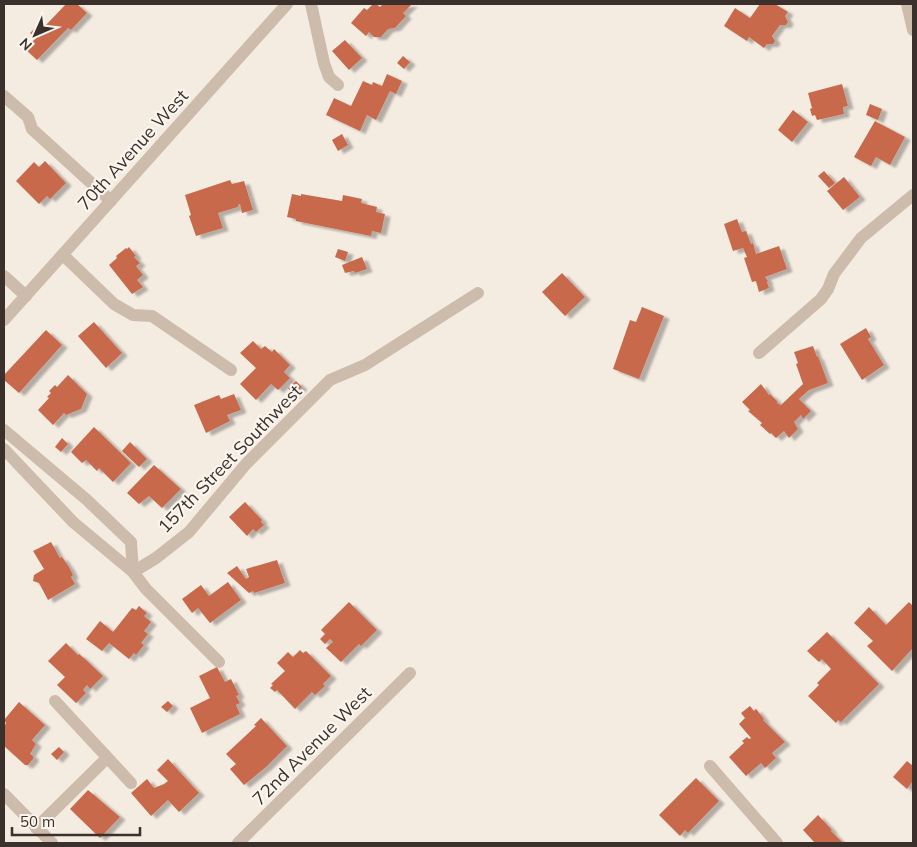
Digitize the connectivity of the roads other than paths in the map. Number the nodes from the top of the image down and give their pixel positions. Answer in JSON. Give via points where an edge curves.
{"nodes":[{"id":1,"x":287,"y":4,"type":"edge"},
{"id":2,"x":311,"y":4,"type":"edge"},
{"id":3,"x":907,"y":4,"type":"edge"},
{"id":4,"x":913,"y":30,"type":"edge"},
{"id":5,"x":338,"y":85,"type":"dead end"},
{"id":6,"x":4,"y":96,"type":"edge"},
{"id":7,"x":913,"y":195,"type":"edge"},
{"id":8,"x":111,"y":201,"type":"junction"},
{"id":9,"x":63,"y":255,"type":"junction"},
{"id":10,"x":4,"y":276,"type":"edge"},
{"id":11,"x":478,"y":293,"type":"dead end"},
{"id":12,"x":26,"y":296,"type":"junction"},
{"id":13,"x":4,"y":320,"type":"edge"},
{"id":14,"x":759,"y":353,"type":"dead end"},
{"id":15,"x":231,"y":370,"type":"dead end"},
{"id":16,"x":4,"y":430,"type":"edge"},
{"id":17,"x":4,"y":449,"type":"edge"},
{"id":18,"x":133,"y":572,"type":"junction"},
{"id":19,"x":219,"y":662,"type":"dead end"},
{"id":20,"x":410,"y":673,"type":"dead end"},
{"id":21,"x":55,"y":701,"type":"dead end"},
{"id":22,"x":107,"y":758,"type":"junction"},
{"id":23,"x":710,"y":766,"type":"dead end"},
{"id":24,"x":131,"y":783,"type":"dead end"},
{"id":25,"x":4,"y":794,"type":"edge"},
{"id":26,"x":36,"y":828,"type":"junction"},
{"id":27,"x":52,"y":843,"type":"edge"},
{"id":28,"x":238,"y":843,"type":"edge"},
{"id":29,"x":777,"y":843,"type":"edge"}],
"edges":[{"from":1,"to":8,"type":"street","name":"70th Avenue West"},
{"from":2,"to":5,"type":"street","via":[[324,64]]},
{"from":3,"to":4,"type":"street"},
{"from":6,"to":8,"type":"street","via":[[28,117],[32,129]]},
{"from":7,"to":14,"type":"street","via":[[861,238],[834,274],[821,299]]},
{"from":8,"to":9,"type":"street","name":"70th Avenue West"},
{"from":9,"to":12,"type":"street","name":"70th Avenue West"},
{"from":9,"to":15,"type":"street","via":[[114,304],[133,315],[152,316]]},
{"from":10,"to":12,"type":"street"},
{"from":11,"to":18,"type":"street","name":"157th Street Southwest","via":[[365,365],[330,380],[246,464],[189,532]]},
{"from":12,"to":13,"type":"street","name":"70th Avenue West"},
{"from":16,"to":18,"type":"street","via":[[131,542]]},
{"from":17,"to":18,"type":"street","via":[[73,522]]},
{"from":18,"to":19,"type":"street"},
{"from":20,"to":28,"type":"street","name":"72nd Avenue West"},
{"from":21,"to":22,"type":"street"},
{"from":22,"to":24,"type":"street"},
{"from":22,"to":26,"type":"street"},
{"from":23,"to":29,"type":"street"},
{"from":25,"to":26,"type":"street"},
{"from":26,"to":27,"type":"street"}]}
